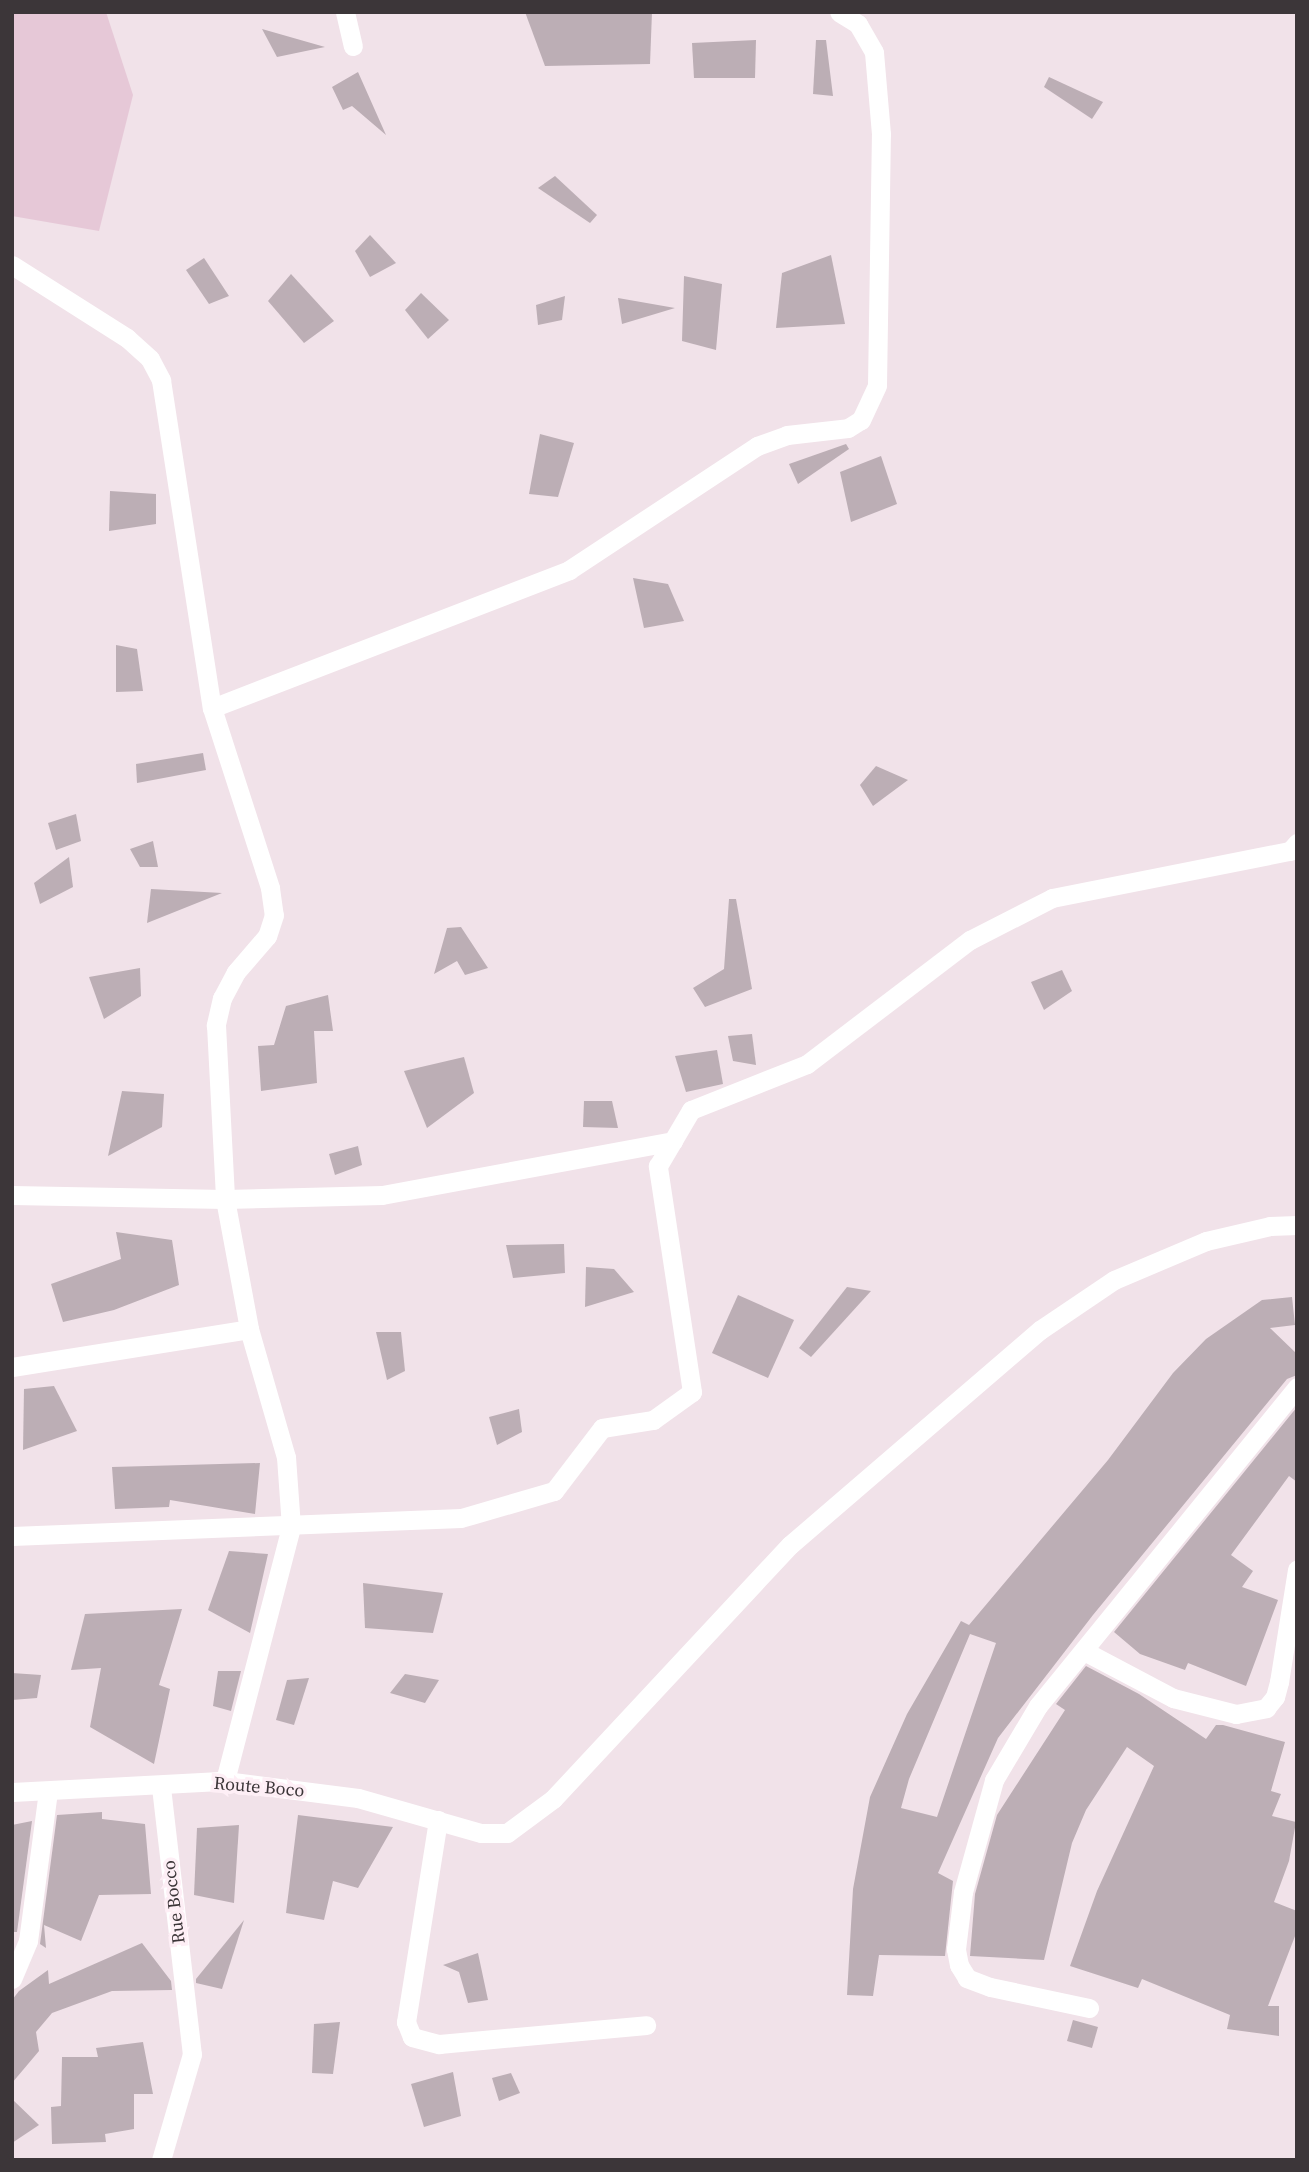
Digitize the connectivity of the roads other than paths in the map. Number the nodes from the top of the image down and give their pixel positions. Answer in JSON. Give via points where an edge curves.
{"nodes":[{"id":1,"x":345,"y":12,"type":"edge"},
{"id":2,"x":839,"y":12,"type":"edge"},
{"id":3,"x":353,"y":46,"type":"dead end"},
{"id":4,"x":12,"y":265,"type":"edge"},
{"id":5,"x":212,"y":708,"type":"junction"},
{"id":6,"x":1297,"y":843,"type":"edge"},
{"id":7,"x":673,"y":1141,"type":"junction"},
{"id":8,"x":12,"y":1195,"type":"edge"},
{"id":9,"x":225,"y":1199,"type":"junction"},
{"id":10,"x":1297,"y":1225,"type":"edge"},
{"id":11,"x":249,"y":1329,"type":"junction"},
{"id":12,"x":12,"y":1367,"type":"edge"},
{"id":13,"x":1297,"y":1387,"type":"edge"},
{"id":14,"x":291,"y":1527,"type":"junction"},
{"id":15,"x":12,"y":1536,"type":"edge"},
{"id":16,"x":1297,"y":1569,"type":"edge"},
{"id":17,"x":1084,"y":1651,"type":"junction"},
{"id":18,"x":225,"y":1781,"type":"junction"},
{"id":19,"x":161,"y":1787,"type":"junction"},
{"id":20,"x":48,"y":1791,"type":"junction"},
{"id":21,"x":12,"y":1792,"type":"edge"},
{"id":22,"x":438,"y":1820,"type":"junction"},
{"id":23,"x":12,"y":1979,"type":"edge"},
{"id":24,"x":1089,"y":2008,"type":"dead end"},
{"id":25,"x":646,"y":2025,"type":"dead end"},
{"id":26,"x":161,"y":2160,"type":"edge"}],
"edges":[{"from":1,"to":3,"type":"street"},
{"from":2,"to":5,"type":"street","via":[[858,24],[874,52],[881,134],[877,385],[861,420],[848,428],[787,435],[757,446],[569,570]]},
{"from":4,"to":5,"type":"street","via":[[127,338],[150,359],[160,380]]},
{"from":5,"to":9,"type":"street","via":[[270,888],[274,915],[267,936],[236,972],[222,998],[216,1025]]},
{"from":6,"to":7,"type":"street","via":[[1290,851],[1052,898],[970,940],[807,1064],[691,1110]]},
{"from":7,"to":9,"type":"street","via":[[382,1195]]},
{"from":7,"to":14,"type":"street","via":[[658,1166],[692,1392],[653,1420],[602,1428],[554,1491],[461,1518]]},
{"from":8,"to":9,"type":"street"},
{"from":9,"to":11,"type":"street"},
{"from":10,"to":22,"type":"street","name":"Route Boco","via":[[1270,1226],[1206,1241],[1114,1280],[1040,1330],[790,1545],[554,1799],[507,1833],[481,1833]]},
{"from":11,"to":12,"type":"street"},
{"from":11,"to":14,"type":"street","via":[[286,1457]]},
{"from":13,"to":17,"type":"street"},
{"from":14,"to":15,"type":"street"},
{"from":14,"to":18,"type":"street"},
{"from":16,"to":17,"type":"street","via":[[1279,1682],[1266,1708],[1236,1714],[1173,1698]]},
{"from":17,"to":24,"type":"street","via":[[1038,1706],[994,1780],[962,1892],[956,1948],[967,1978]]},
{"from":18,"to":19,"type":"street","name":"Route Boco"},
{"from":18,"to":22,"type":"street","name":"Route Boco","via":[[358,1798]]},
{"from":19,"to":20,"type":"street"},
{"from":19,"to":26,"type":"street","name":"Rue Bocco","via":[[192,2054]]},
{"from":20,"to":21,"type":"street"},
{"from":20,"to":23,"type":"street","via":[[28,1941]]},
{"from":22,"to":25,"type":"street","via":[[406,2022],[412,2037],[439,2044]]}]}
